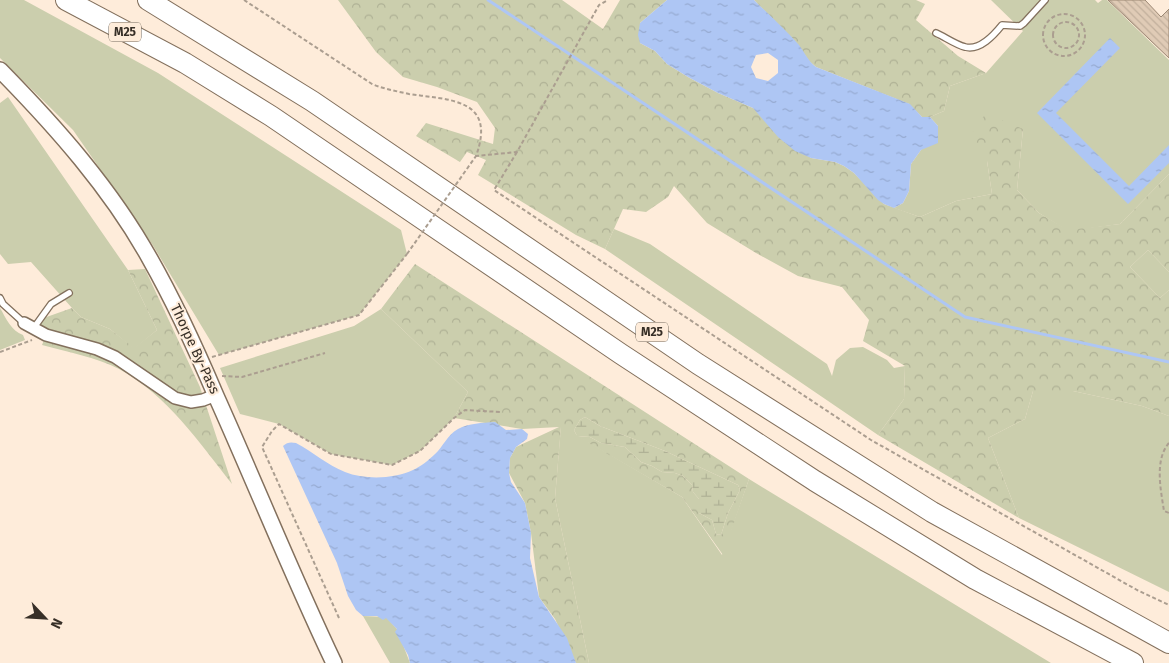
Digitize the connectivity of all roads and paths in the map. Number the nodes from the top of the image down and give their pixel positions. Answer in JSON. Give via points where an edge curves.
{"nodes":[{"id":1,"x":66,"y":0,"type":"edge"},
{"id":2,"x":148,"y":0,"type":"edge"},
{"id":3,"x":244,"y":0,"type":"edge"},
{"id":4,"x":608,"y":0,"type":"edge"},
{"id":5,"x":1044,"y":0,"type":"edge"},
{"id":6,"x":1049,"y":20,"type":"joint"},
{"id":7,"x":1056,"y":25,"type":"joint"},
{"id":8,"x":936,"y":33,"type":"dead end"},
{"id":9,"x":0,"y":70,"type":"edge"},
{"id":10,"x":518,"y":152,"type":"junction"},
{"id":11,"x":476,"y":156,"type":"junction"},
{"id":12,"x":69,"y":292,"type":"dead end"},
{"id":13,"x":0,"y":298,"type":"edge"},
{"id":14,"x":29,"y":326,"type":"junction"},
{"id":15,"x":46,"y":335,"type":"junction"},
{"id":16,"x":0,"y":352,"type":"edge"},
{"id":17,"x":325,"y":353,"type":"dead end"},
{"id":18,"x":201,"y":360,"type":"junction"},
{"id":19,"x":208,"y":375,"type":"junction"},
{"id":20,"x":216,"y":395,"type":"junction"},
{"id":21,"x":500,"y":412,"type":"dead end"},
{"id":22,"x":1169,"y":443,"type":"edge"},
{"id":23,"x":1169,"y":513,"type":"edge"},
{"id":24,"x":1169,"y":605,"type":"edge"},
{"id":25,"x":339,"y":618,"type":"dead end"},
{"id":26,"x":1169,"y":642,"type":"edge"},
{"id":27,"x":334,"y":663,"type":"edge"},
{"id":28,"x":1133,"y":663,"type":"edge"}],
"edges":[{"from":1,"to":28,"type":"highway","number":"M25","via":[[184,63],[271,116],[612,348],[815,481],[975,579]]},
{"from":2,"to":26,"type":"highway","number":"M25","via":[[312,101],[698,364],[932,512]]},
{"from":3,"to":11,"type":"path","via":[[372,84],[410,94],[449,99],[469,108],[476,116],[482,136]]},
{"from":4,"to":10,"type":"path","via":[[599,5]]},
{"from":5,"to":8,"type":"lane","via":[[1020,26],[1002,25],[979,46],[966,48]]},
{"from":6,"to":6,"type":"path","via":[[1063,14],[1078,18],[1086,36],[1079,50],[1065,56],[1051,52],[1043,34]]},
{"from":7,"to":7,"type":"path","via":[[1064,22],[1075,25],[1079,33],[1076,44],[1068,48],[1056,44],[1052,37]]},
{"from":9,"to":18,"type":"main road","name":"Thorpe By-Pass","via":[[68,143],[115,205],[150,258]]},
{"from":10,"to":11,"type":"path"},
{"from":10,"to":24,"type":"path","via":[[494,190],[871,440],[1136,590]]},
{"from":11,"to":18,"type":"path","bridge":true,"via":[[407,254],[359,315]]},
{"from":12,"to":14,"type":"lane","via":[[51,304]]},
{"from":13,"to":14,"type":"lane"},
{"from":14,"to":15,"type":"street"},
{"from":15,"to":16,"type":"path"},
{"from":15,"to":20,"type":"street","via":[[115,357],[183,401],[204,400]]},
{"from":17,"to":19,"type":"path","via":[[242,377]]},
{"from":18,"to":19,"type":"main road","name":"Thorpe By-Pass"},
{"from":19,"to":20,"type":"main road","name":"Thorpe By-Pass"},
{"from":20,"to":27,"type":"main road","name":"Thorpe By-Pass"},
{"from":21,"to":25,"type":"path","via":[[465,410],[420,451],[392,464],[331,454],[279,424],[272,431],[262,447]]},
{"from":22,"to":23,"type":"path","via":[[1158,475],[1164,511]]}]}
